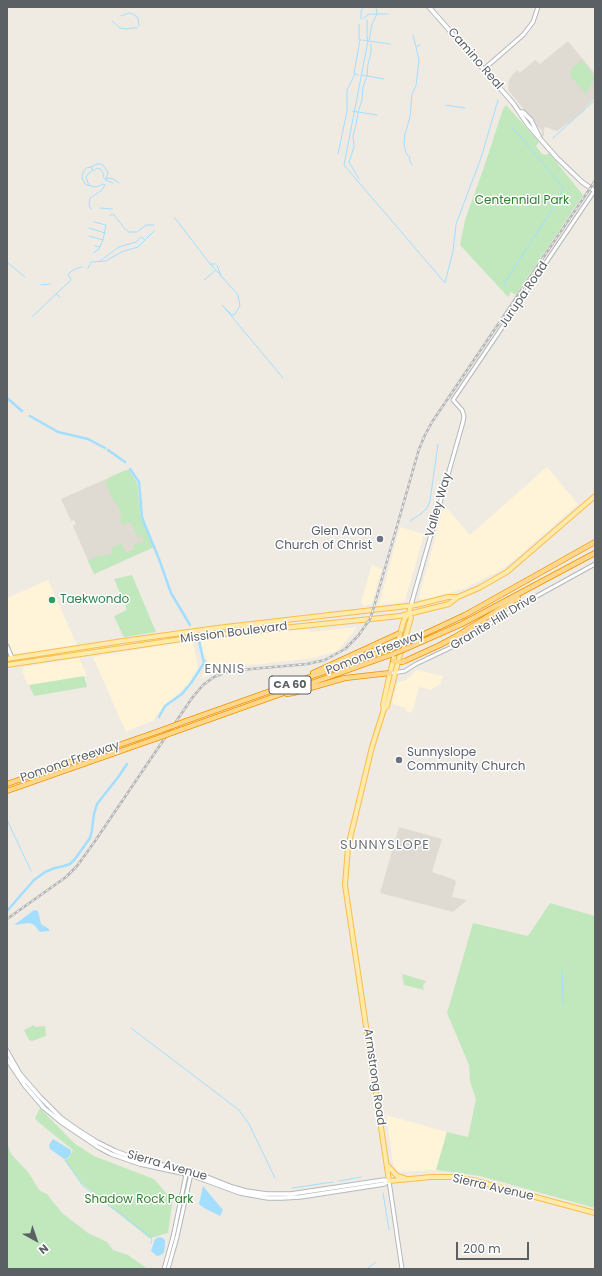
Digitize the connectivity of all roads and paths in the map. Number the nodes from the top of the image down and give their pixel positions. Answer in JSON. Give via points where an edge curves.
{"nodes":[{"id":1,"x":429,"y":7,"type":"edge"},
{"id":2,"x":538,"y":7,"type":"edge"},
{"id":3,"x":484,"y":69,"type":"junction"},
{"id":4,"x":595,"y":190,"type":"edge"},
{"id":5,"x":453,"y":400,"type":"joint"},
{"id":6,"x":595,"y":496,"type":"edge"},
{"id":7,"x":595,"y":542,"type":"edge"},
{"id":8,"x":595,"y":554,"type":"edge"},
{"id":9,"x":595,"y":564,"type":"edge"},
{"id":10,"x":541,"y":582,"type":"junction"},
{"id":11,"x":458,"y":597,"type":"junction"},
{"id":12,"x":411,"y":605,"type":"junction"},
{"id":13,"x":409,"y":613,"type":"junction"},
{"id":14,"x":194,"y":631,"type":"junction"},
{"id":15,"x":400,"y":634,"type":"junction"},
{"id":16,"x":195,"y":637,"type":"junction"},
{"id":17,"x":7,"y":646,"type":"edge"},
{"id":18,"x":12,"y":658,"type":"junction"},
{"id":19,"x":7,"y":659,"type":"edge"},
{"id":20,"x":395,"y":661,"type":"junction"},
{"id":21,"x":7,"y":665,"type":"edge"},
{"id":22,"x":392,"y":673,"type":"junction"},
{"id":23,"x":280,"y":688,"type":"junction"},
{"id":24,"x":280,"y":695,"type":"junction"},
{"id":25,"x":7,"y":784,"type":"edge"},
{"id":26,"x":7,"y":791,"type":"edge"},
{"id":27,"x":344,"y":885,"type":"joint"},
{"id":28,"x":7,"y":1051,"type":"edge"},
{"id":29,"x":7,"y":1059,"type":"edge"},
{"id":30,"x":387,"y":1165,"type":"junction"},
{"id":31,"x":189,"y":1172,"type":"junction"},
{"id":32,"x":407,"y":1179,"type":"junction"},
{"id":33,"x":389,"y":1181,"type":"junction"},
{"id":34,"x":595,"y":1213,"type":"edge"},
{"id":35,"x":164,"y":1269,"type":"edge"},
{"id":36,"x":168,"y":1269,"type":"edge"},
{"id":37,"x":402,"y":1269,"type":"edge"}],
"edges":[{"from":1,"to":3,"type":"main road","name":"Camino Real"},
{"from":2,"to":3,"type":"street","via":[[533,22],[524,35]]},
{"from":3,"to":4,"type":"main road","name":"Camino Real","via":[[533,124],[539,138],[577,179]]},
{"from":4,"to":5,"type":"street","name":"Jurupa Road"},
{"from":5,"to":12,"type":"street","name":"Valley Way","via":[[462,410],[463,422]]},
{"from":6,"to":11,"type":"main road","name":"Mission Boulevard","via":[[507,572]]},
{"from":7,"to":23,"type":"highway","name":"Pomona Freeway","number":"CA 60","bridge":true,"via":[[465,615],[405,643]]},
{"from":8,"to":10,"type":"highway","name":"Pomona Freeway","number":"CA 60"},
{"from":9,"to":22,"type":"street","name":"Granite Hill Drive","via":[[517,607],[456,645],[405,671]]},
{"from":10,"to":20,"type":"highway","via":[[448,641],[405,661]]},
{"from":10,"to":24,"type":"highway","name":"Pomona Freeway","number":"CA 60","bridge":true,"via":[[462,624],[403,650]]},
{"from":11,"to":12,"type":"main road","name":"Mission Boulevard"},
{"from":11,"to":13,"type":"main road","name":"Mission Boulevard","via":[[449,604]]},
{"from":12,"to":13,"type":"main road","name":"Valley Way"},
{"from":12,"to":14,"type":"main road","name":"Mission Boulevard"},
{"from":13,"to":15,"type":"main road","name":"Valley Way"},
{"from":13,"to":16,"type":"main road","name":"Mission Boulevard"},
{"from":13,"to":20,"type":"main road","name":"Valley Way","via":[[411,618]]},
{"from":14,"to":16,"type":"main road"},
{"from":14,"to":18,"type":"main road","name":"Mission Boulevard"},
{"from":15,"to":20,"type":"main road","name":"Valley Way"},
{"from":15,"to":23,"type":"highway"},
{"from":16,"to":21,"type":"main road","name":"Mission Boulevard"},
{"from":17,"to":18,"type":"street"},
{"from":18,"to":19,"type":"main road","name":"Mission Boulevard"},
{"from":20,"to":22,"type":"main road","name":"Valley Way"},
{"from":22,"to":24,"type":"highway","via":[[345,678],[293,694]]},
{"from":22,"to":27,"type":"main road","name":"Valley Way","via":[[348,846]]},
{"from":23,"to":25,"type":"highway","name":"Pomona Freeway","number":"CA 60","bridge":true},
{"from":24,"to":26,"type":"highway","name":"Pomona Freeway","number":"CA 60","bridge":true},
{"from":27,"to":30,"type":"main road","name":"Armstrong Road"},
{"from":28,"to":31,"type":"main road","name":"Sierra Avenue","via":[[20,1074],[40,1097],[61,1118],[78,1130],[115,1151]]},
{"from":29,"to":31,"type":"main road","name":"Sierra Avenue","via":[[20,1080],[44,1108],[87,1140],[111,1154],[140,1164]]},
{"from":30,"to":32,"type":"main road","via":[[397,1176]]},
{"from":30,"to":33,"type":"main road","name":"Armstrong Road"},
{"from":31,"to":33,"type":"main road","name":"Sierra Avenue","via":[[246,1191],[267,1194],[296,1193]]},
{"from":31,"to":35,"type":"street"},
{"from":31,"to":36,"type":"street","via":[[177,1237]]},
{"from":32,"to":33,"type":"main road","name":"Sierra Avenue"},
{"from":32,"to":34,"type":"main road","name":"Sierra Avenue","via":[[444,1177],[472,1180]]},
{"from":33,"to":37,"type":"street","name":"Armstrong Road"}]}
